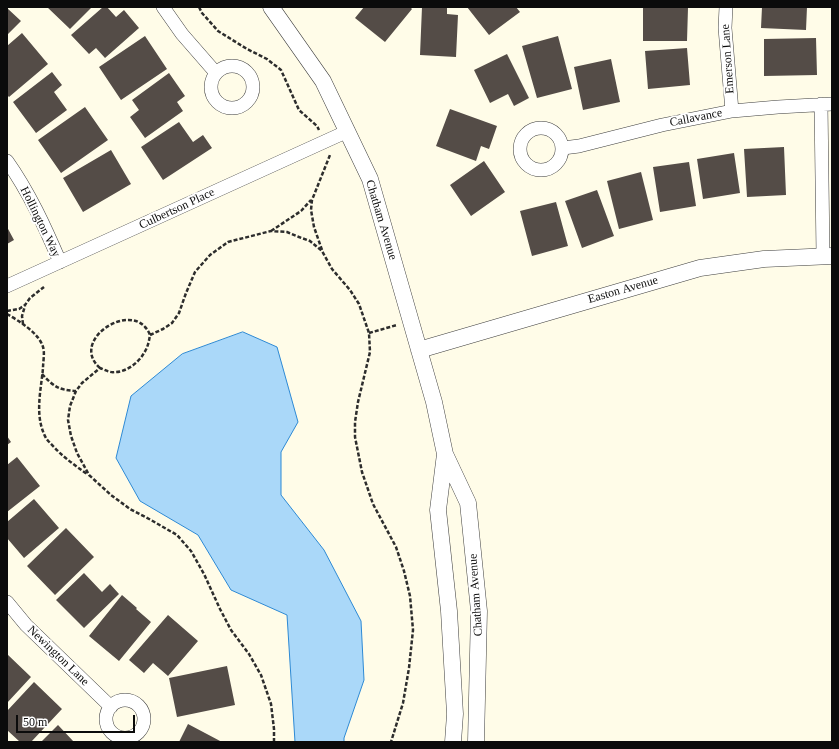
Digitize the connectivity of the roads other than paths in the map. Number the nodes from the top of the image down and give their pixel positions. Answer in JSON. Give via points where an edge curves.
{"nodes":[{"id":1,"x":163,"y":7,"type":"edge"},
{"id":2,"x":271,"y":7,"type":"edge"},
{"id":3,"x":726,"y":7,"type":"edge"},
{"id":4,"x":216,"y":73,"type":"dead end"},
{"id":5,"x":827,"y":104,"type":"edge"},
{"id":6,"x":732,"y":111,"type":"junction"},
{"id":7,"x":348,"y":131,"type":"junction"},
{"id":8,"x":563,"y":148,"type":"dead end"},
{"id":9,"x":7,"y":161,"type":"edge"},
{"id":10,"x":827,"y":255,"type":"edge"},
{"id":11,"x":60,"y":262,"type":"junction"},
{"id":12,"x":7,"y":286,"type":"edge"},
{"id":13,"x":419,"y":350,"type":"junction"},
{"id":14,"x":445,"y":454,"type":"junction"},
{"id":15,"x":7,"y":602,"type":"edge"},
{"id":16,"x":111,"y":707,"type":"dead end"},
{"id":17,"x":453,"y":742,"type":"edge"},
{"id":18,"x":476,"y":742,"type":"edge"}],
"edges":[{"from":1,"to":4,"type":"street","via":[[182,34]]},
{"from":2,"to":7,"type":"street","name":"Chatham Avenue","via":[[324,81]]},
{"from":3,"to":6,"type":"street","name":"Emerson Lane"},
{"from":5,"to":6,"type":"street","name":"Callavance"},
{"from":5,"to":10,"type":"street"},
{"from":6,"to":8,"type":"street","name":"Callavance"},
{"from":7,"to":11,"type":"street","name":"Culbertson Place"},
{"from":7,"to":13,"type":"street","name":"Chatham Avenue","via":[[370,179]]},
{"from":9,"to":11,"type":"street","name":"Hollington Way","via":[[31,200]]},
{"from":10,"to":13,"type":"street","name":"Easton Avenue","via":[[764,259],[700,268]]},
{"from":11,"to":12,"type":"street","name":"Culbertson Place"},
{"from":13,"to":14,"type":"street","name":"Chatham Avenue"},
{"from":14,"to":17,"type":"street","name":"Chatham Avenue","via":[[438,510],[449,610],[455,714]]},
{"from":14,"to":18,"type":"street","name":"Chatham Avenue","via":[[468,503],[470,518],[479,611]]},
{"from":15,"to":16,"type":"street","name":"Newington Lane","via":[[26,625]]}]}
